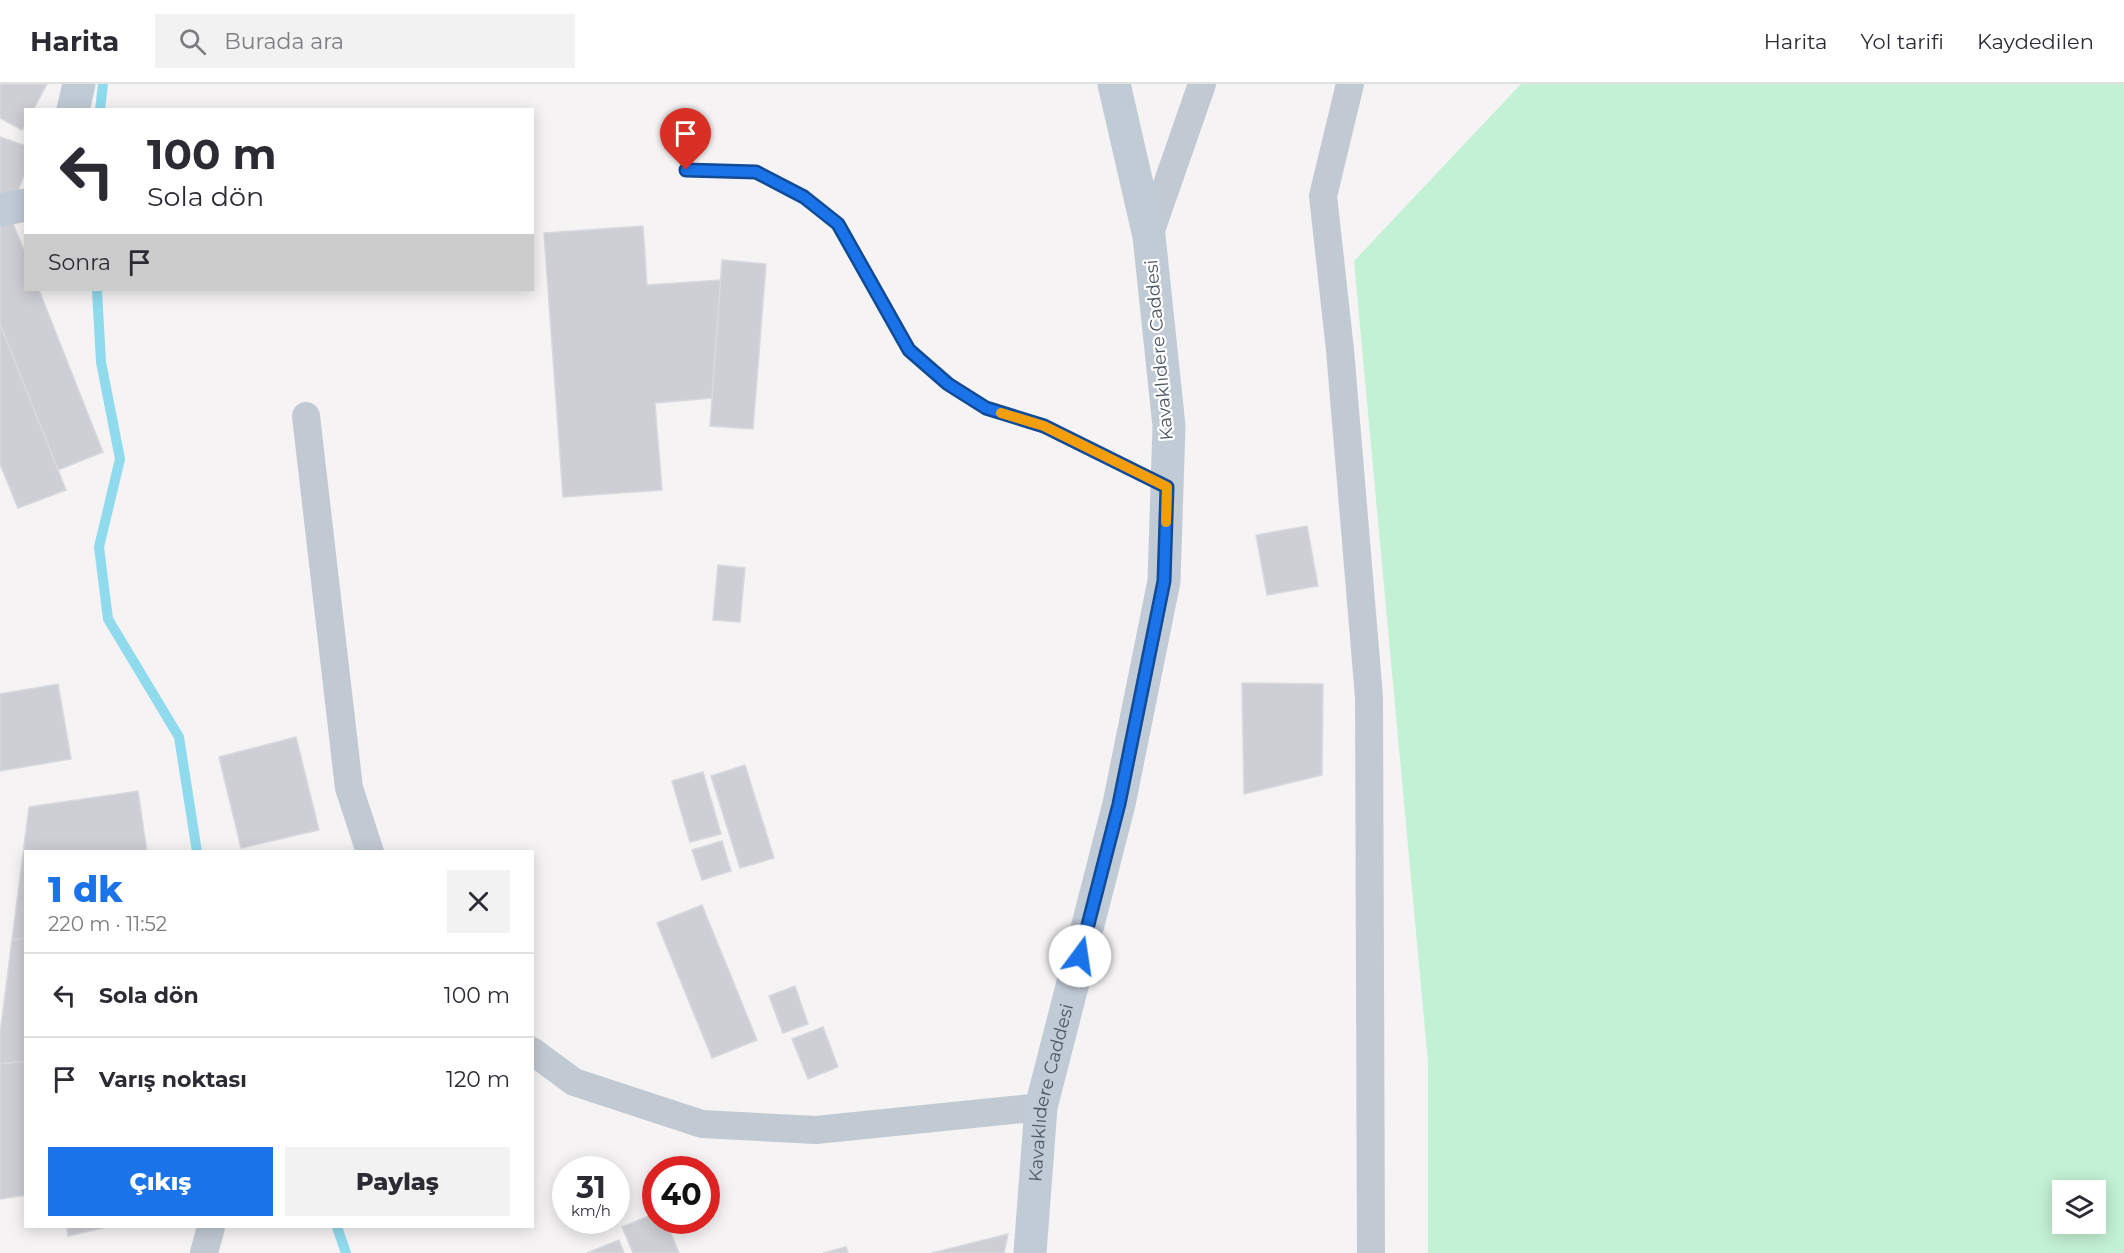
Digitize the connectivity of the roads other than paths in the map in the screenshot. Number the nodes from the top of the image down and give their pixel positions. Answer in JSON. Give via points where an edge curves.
{"nodes":[{"id":1,"x":79,"y":84,"type":"edge"},
{"id":2,"x":1113,"y":84,"type":"edge"},
{"id":3,"x":1202,"y":84,"type":"edge"},
{"id":4,"x":1350,"y":84,"type":"edge"},
{"id":5,"x":73,"y":108,"type":"edge"},
{"id":6,"x":686,"y":170,"type":"dead end"},
{"id":7,"x":24,"y":205,"type":"edge"},
{"id":8,"x":0,"y":210,"type":"edge"},
{"id":9,"x":1149,"y":236,"type":"junction"},
{"id":10,"x":306,"y":416,"type":"dead end"},
{"id":11,"x":1167,"y":487,"type":"junction"},
{"id":12,"x":369,"y":850,"type":"edge"},
{"id":13,"x":534,"y":1052,"type":"edge"},
{"id":14,"x":1041,"y":1107,"type":"junction"},
{"id":15,"x":211,"y":1228,"type":"edge"},
{"id":16,"x":204,"y":1253,"type":"edge"},
{"id":17,"x":1030,"y":1253,"type":"edge"},
{"id":18,"x":1371,"y":1253,"type":"edge"}],
"edges":[{"from":1,"to":5,"type":"street"},
{"from":2,"to":9,"type":"street","name":"Kavaklıdere Caddesi"},
{"from":3,"to":9,"type":"street"},
{"from":4,"to":18,"type":"street","via":[[1323,196],[1369,697]]},
{"from":6,"to":11,"type":"lane","via":[[756,172],[804,197],[838,224],[909,350],[948,384],[986,408],[1044,426]]},
{"from":7,"to":8,"type":"street"},
{"from":9,"to":11,"type":"street","name":"Kavaklıdere Caddesi","via":[[1169,426]]},
{"from":10,"to":12,"type":"street","via":[[349,788]]},
{"from":11,"to":14,"type":"street","name":"Kavaklıdere Caddesi","via":[[1164,581],[1119,804]]},
{"from":13,"to":14,"type":"street","via":[[574,1082],[702,1124],[816,1130]]},
{"from":14,"to":17,"type":"street","name":"Kavaklıdere Caddesi"},
{"from":15,"to":16,"type":"street"}]}
